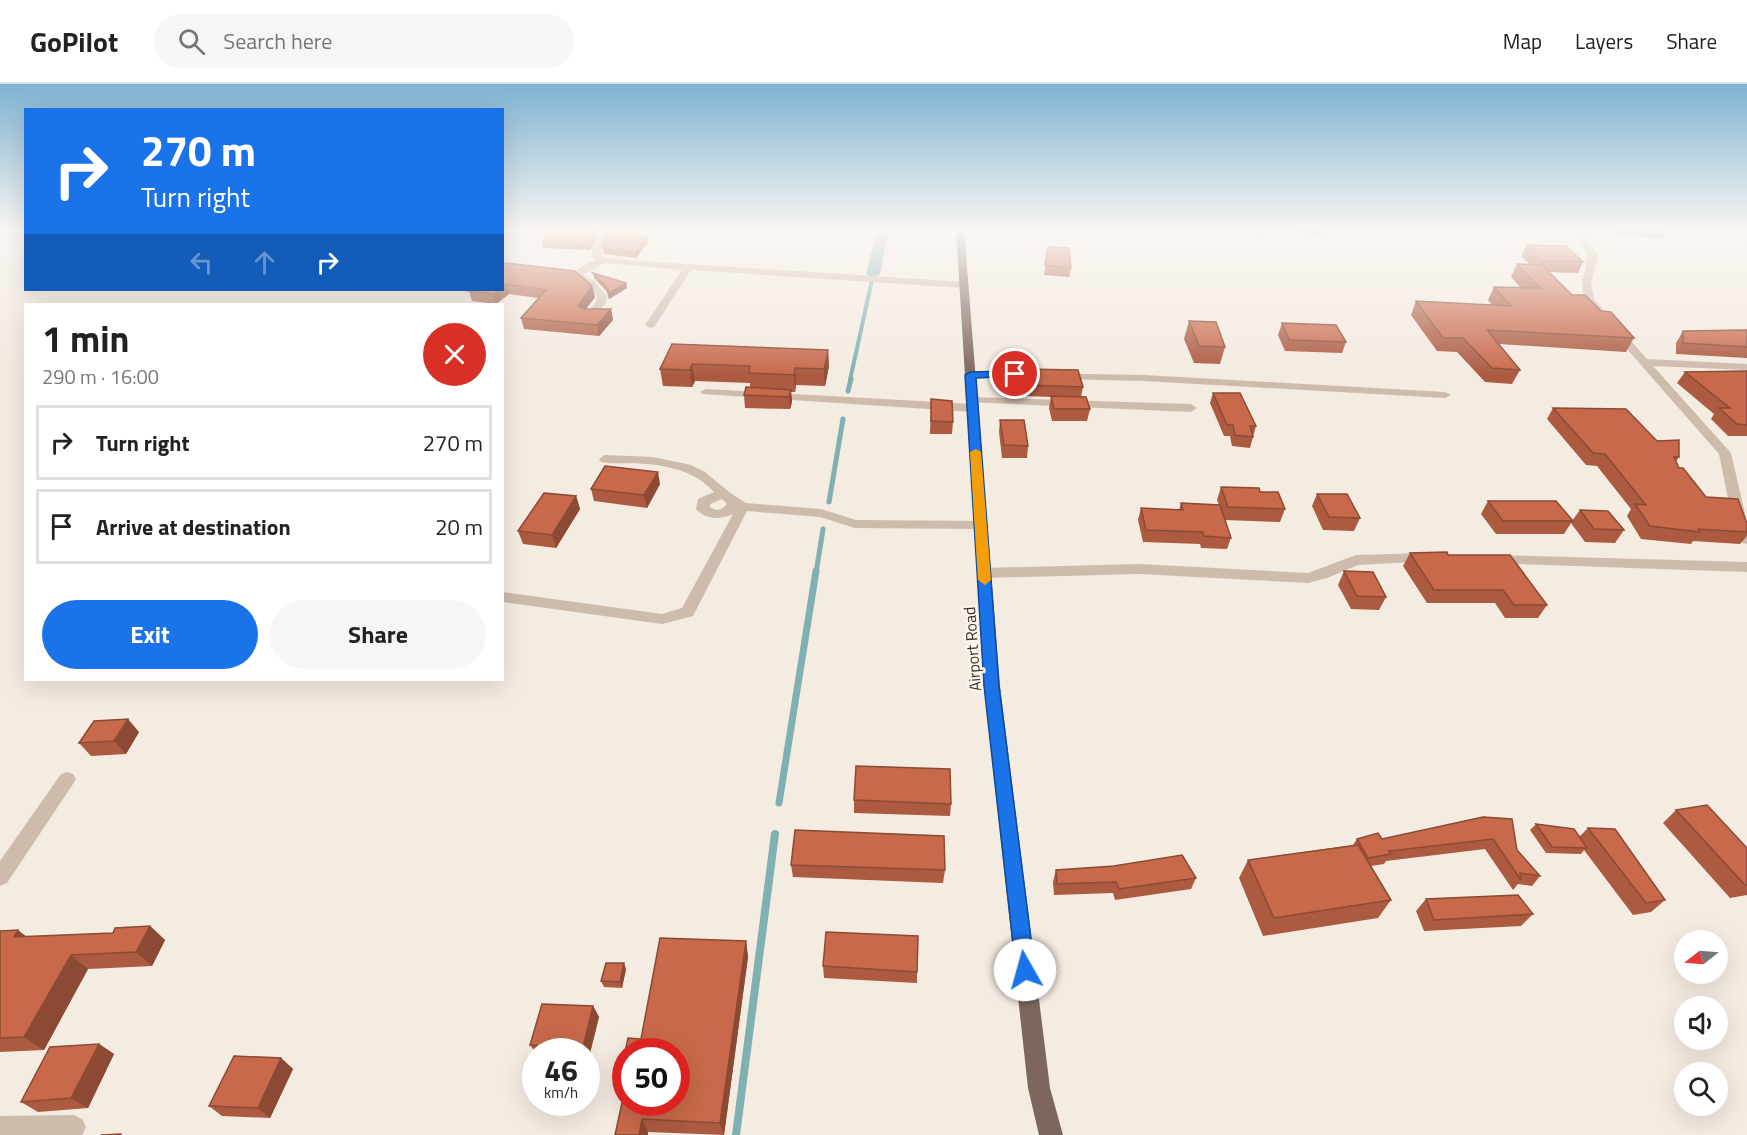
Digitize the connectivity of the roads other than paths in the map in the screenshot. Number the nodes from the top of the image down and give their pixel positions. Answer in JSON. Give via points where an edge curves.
{"nodes":[{"id":1,"x":582,"y":278,"type":"edge"},
{"id":2,"x":681,"y":278,"type":"edge"},
{"id":3,"x":857,"y":278,"type":"edge"},
{"id":4,"x":964,"y":278,"type":"edge"},
{"id":5,"x":1588,"y":278,"type":"edge"},
{"id":6,"x":964,"y":285,"type":"junction"},
{"id":7,"x":590,"y":315,"type":"edge"},
{"id":8,"x":650,"y":326,"type":"dead end"},
{"id":9,"x":1646,"y":362,"type":"junction"},
{"id":10,"x":1747,"y":367,"type":"edge"},
{"id":11,"x":970,"y":375,"type":"junction"},
{"id":12,"x":706,"y":392,"type":"dead end"},
{"id":13,"x":1445,"y":395,"type":"dead end"},
{"id":14,"x":972,"y":404,"type":"junction"},
{"id":15,"x":1191,"y":408,"type":"dead end"},
{"id":16,"x":605,"y":459,"type":"dead end"},
{"id":17,"x":733,"y":500,"type":"junction"},
{"id":18,"x":981,"y":525,"type":"junction"},
{"id":19,"x":1747,"y":540,"type":"edge"},
{"id":20,"x":1437,"y":558,"type":"edge"},
{"id":21,"x":1483,"y":559,"type":"edge"},
{"id":22,"x":1747,"y":567,"type":"edge"},
{"id":23,"x":984,"y":573,"type":"junction"},
{"id":24,"x":504,"y":597,"type":"edge"},
{"id":25,"x":67,"y":779,"type":"dead end"},
{"id":26,"x":0,"y":877,"type":"edge"},
{"id":27,"x":74,"y":1127,"type":"dead end"},
{"id":28,"x":0,"y":1128,"type":"edge"},
{"id":29,"x":1051,"y":1135,"type":"edge"}],
"edges":[{"from":1,"to":7,"type":"street","via":[[602,296]]},
{"from":2,"to":8,"type":"street"},
{"from":3,"to":6,"type":"street"},
{"from":4,"to":6,"type":"main road","name":"Airport Road"},
{"from":5,"to":9,"type":"street","via":[[1585,291],[1589,300]]},
{"from":6,"to":11,"type":"main road","name":"Airport Road"},
{"from":9,"to":10,"type":"street"},
{"from":9,"to":19,"type":"street","via":[[1725,453],[1731,468],[1738,521]]},
{"from":11,"to":13,"type":"street","via":[[1144,378]]},
{"from":11,"to":14,"type":"main road","name":"Airport Road"},
{"from":12,"to":14,"type":"street"},
{"from":14,"to":15,"type":"street"},
{"from":14,"to":18,"type":"main road","name":"Airport Road"},
{"from":16,"to":17,"type":"street","via":[[674,465],[694,471],[715,482]]},
{"from":17,"to":18,"type":"street","via":[[820,513],[855,524]]},
{"from":17,"to":24,"type":"street","via":[[688,612],[677,618]]},
{"from":18,"to":23,"type":"main road","name":"Airport Road"},
{"from":20,"to":23,"type":"street","via":[[1372,557],[1322,575],[1299,578],[1139,569]]},
{"from":21,"to":22,"type":"street"},
{"from":23,"to":29,"type":"main road","name":"Airport Road","via":[[992,686],[1039,1088]]},
{"from":25,"to":26,"type":"street"},
{"from":27,"to":28,"type":"street"}]}
